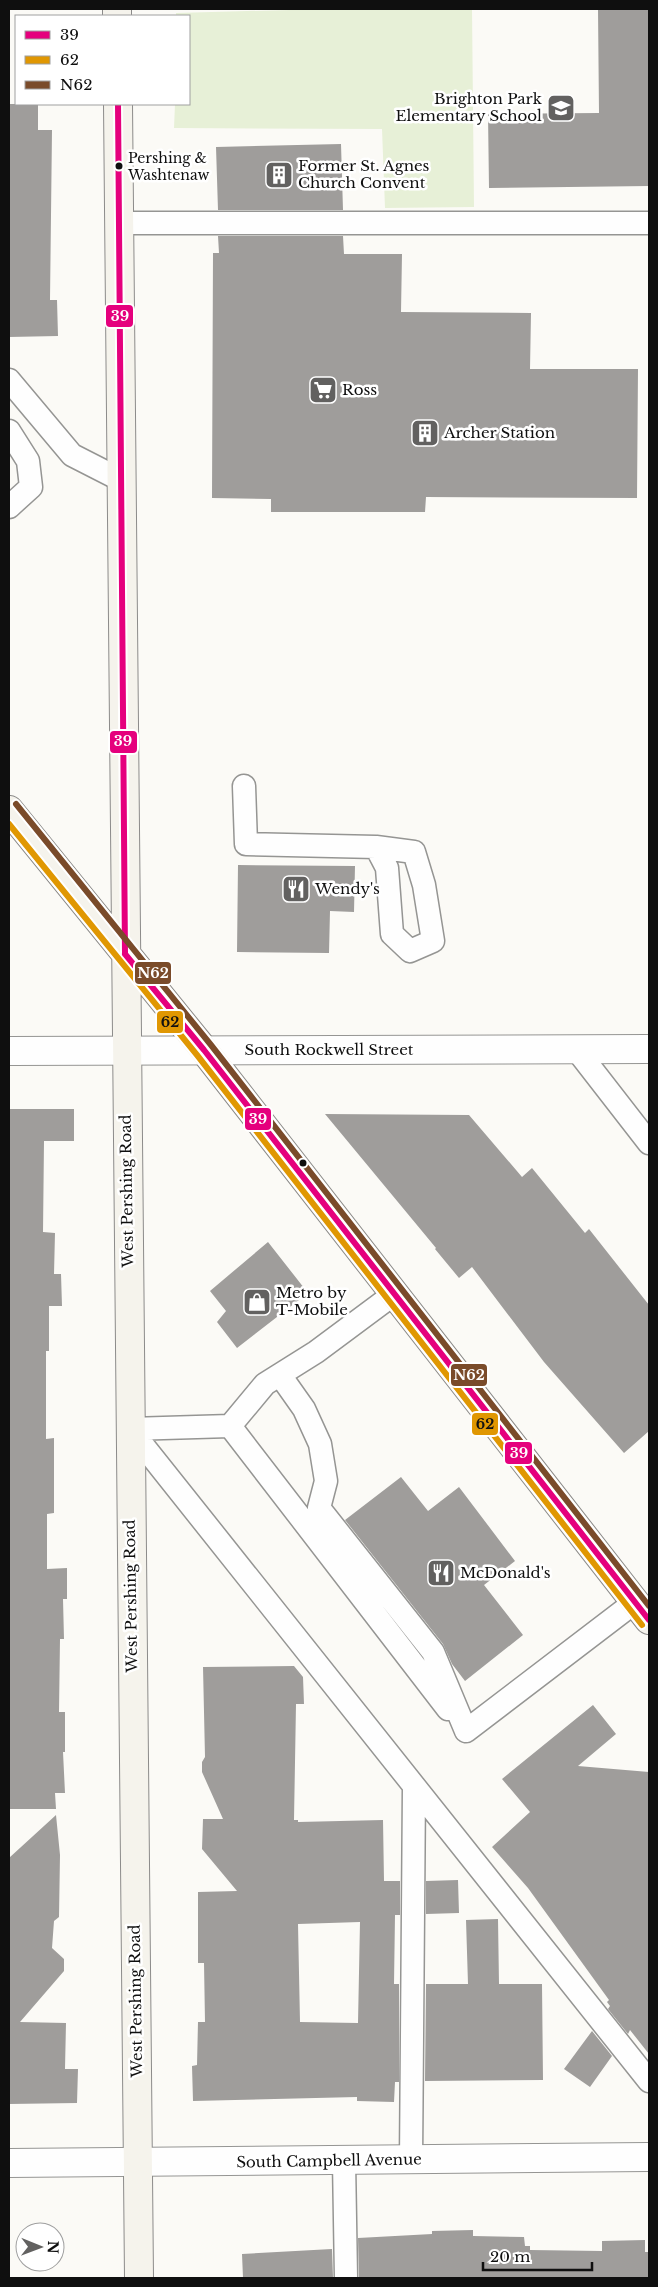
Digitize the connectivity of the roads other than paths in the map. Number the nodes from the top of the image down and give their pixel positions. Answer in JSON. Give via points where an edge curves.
{"nodes":[{"id":1,"x":118,"y":105,"type":"edge"},
{"id":2,"x":649,"y":223,"type":"edge"},
{"id":3,"x":119,"y":224,"type":"junction"},
{"id":4,"x":9,"y":380,"type":"edge"},
{"id":5,"x":9,"y":430,"type":"edge"},
{"id":6,"x":121,"y":480,"type":"junction"},
{"id":7,"x":9,"y":507,"type":"edge"},
{"id":8,"x":244,"y":786,"type":"dead end"},
{"id":9,"x":9,"y":810,"type":"edge"},
{"id":10,"x":376,"y":847,"type":"junction"},
{"id":11,"x":125,"y":954,"type":"junction"},
{"id":12,"x":576,"y":1049,"type":"junction"},
{"id":13,"x":649,"y":1049,"type":"edge"},
{"id":14,"x":204,"y":1050,"type":"junction"},
{"id":15,"x":9,"y":1051,"type":"edge"},
{"id":16,"x":126,"y":1051,"type":"junction"},
{"id":17,"x":649,"y":1143,"type":"edge"},
{"id":18,"x":394,"y":1294,"type":"junction"},
{"id":19,"x":280,"y":1375,"type":"junction"},
{"id":20,"x":230,"y":1426,"type":"junction"},
{"id":21,"x":130,"y":1429,"type":"junction"},
{"id":22,"x":642,"y":1611,"type":"edge"},
{"id":23,"x":466,"y":1731,"type":"junction"},
{"id":24,"x":414,"y":1787,"type":"junction"},
{"id":25,"x":649,"y":2082,"type":"edge"},
{"id":26,"x":649,"y":2157,"type":"edge"},
{"id":27,"x":344,"y":2161,"type":"junction"},
{"id":28,"x":411,"y":2161,"type":"junction"},
{"id":29,"x":138,"y":2163,"type":"junction"},
{"id":30,"x":9,"y":2164,"type":"edge"},
{"id":31,"x":139,"y":2278,"type":"edge"},
{"id":32,"x":346,"y":2278,"type":"edge"}],
"edges":[{"from":1,"to":3,"type":"main road","name":"West Pershing Road"},
{"from":2,"to":3,"type":"lane"},
{"from":3,"to":6,"type":"main road","name":"West Pershing Road"},
{"from":4,"to":6,"type":"lane","via":[[72,455]]},
{"from":5,"to":7,"type":"lane","via":[[28,461],[31,487]]},
{"from":6,"to":11,"type":"main road","name":"West Pershing Road"},
{"from":8,"to":10,"type":"lane","via":[[246,844]]},
{"from":9,"to":11,"type":"main road"},
{"from":10,"to":10,"type":"lane","via":[[414,852],[424,885],[434,941],[410,951],[392,934],[387,868]]},
{"from":11,"to":14,"type":"main road"},
{"from":11,"to":16,"type":"main road","name":"West Pershing Road"},
{"from":12,"to":13,"type":"street","name":"South Rockwell Street"},
{"from":12,"to":14,"type":"street","name":"South Rockwell Street"},
{"from":12,"to":17,"type":"lane"},
{"from":14,"to":16,"type":"street","name":"South Rockwell Street"},
{"from":14,"to":18,"type":"main road"},
{"from":15,"to":16,"type":"street","name":"South Rockwell Street"},
{"from":16,"to":21,"type":"main road","name":"West Pershing Road"},
{"from":18,"to":19,"type":"lane"},
{"from":18,"to":22,"type":"main road"},
{"from":19,"to":20,"type":"lane","via":[[265,1384]]},
{"from":19,"to":23,"type":"lane","via":[[304,1409],[320,1444],[326,1481],[319,1508],[433,1652]]},
{"from":20,"to":21,"type":"lane"},
{"from":20,"to":23,"type":"lane"},
{"from":21,"to":24,"type":"lane"},
{"from":21,"to":29,"type":"main road","name":"West Pershing Road"},
{"from":22,"to":23,"type":"lane"},
{"from":24,"to":25,"type":"lane"},
{"from":24,"to":28,"type":"lane"},
{"from":26,"to":28,"type":"street","name":"South Campbell Avenue"},
{"from":27,"to":28,"type":"street","name":"South Campbell Avenue"},
{"from":27,"to":29,"type":"street","name":"South Campbell Avenue"},
{"from":27,"to":32,"type":"lane"},
{"from":29,"to":30,"type":"street","name":"South Campbell Avenue"},
{"from":29,"to":31,"type":"main road","name":"West Pershing Road"}]}
